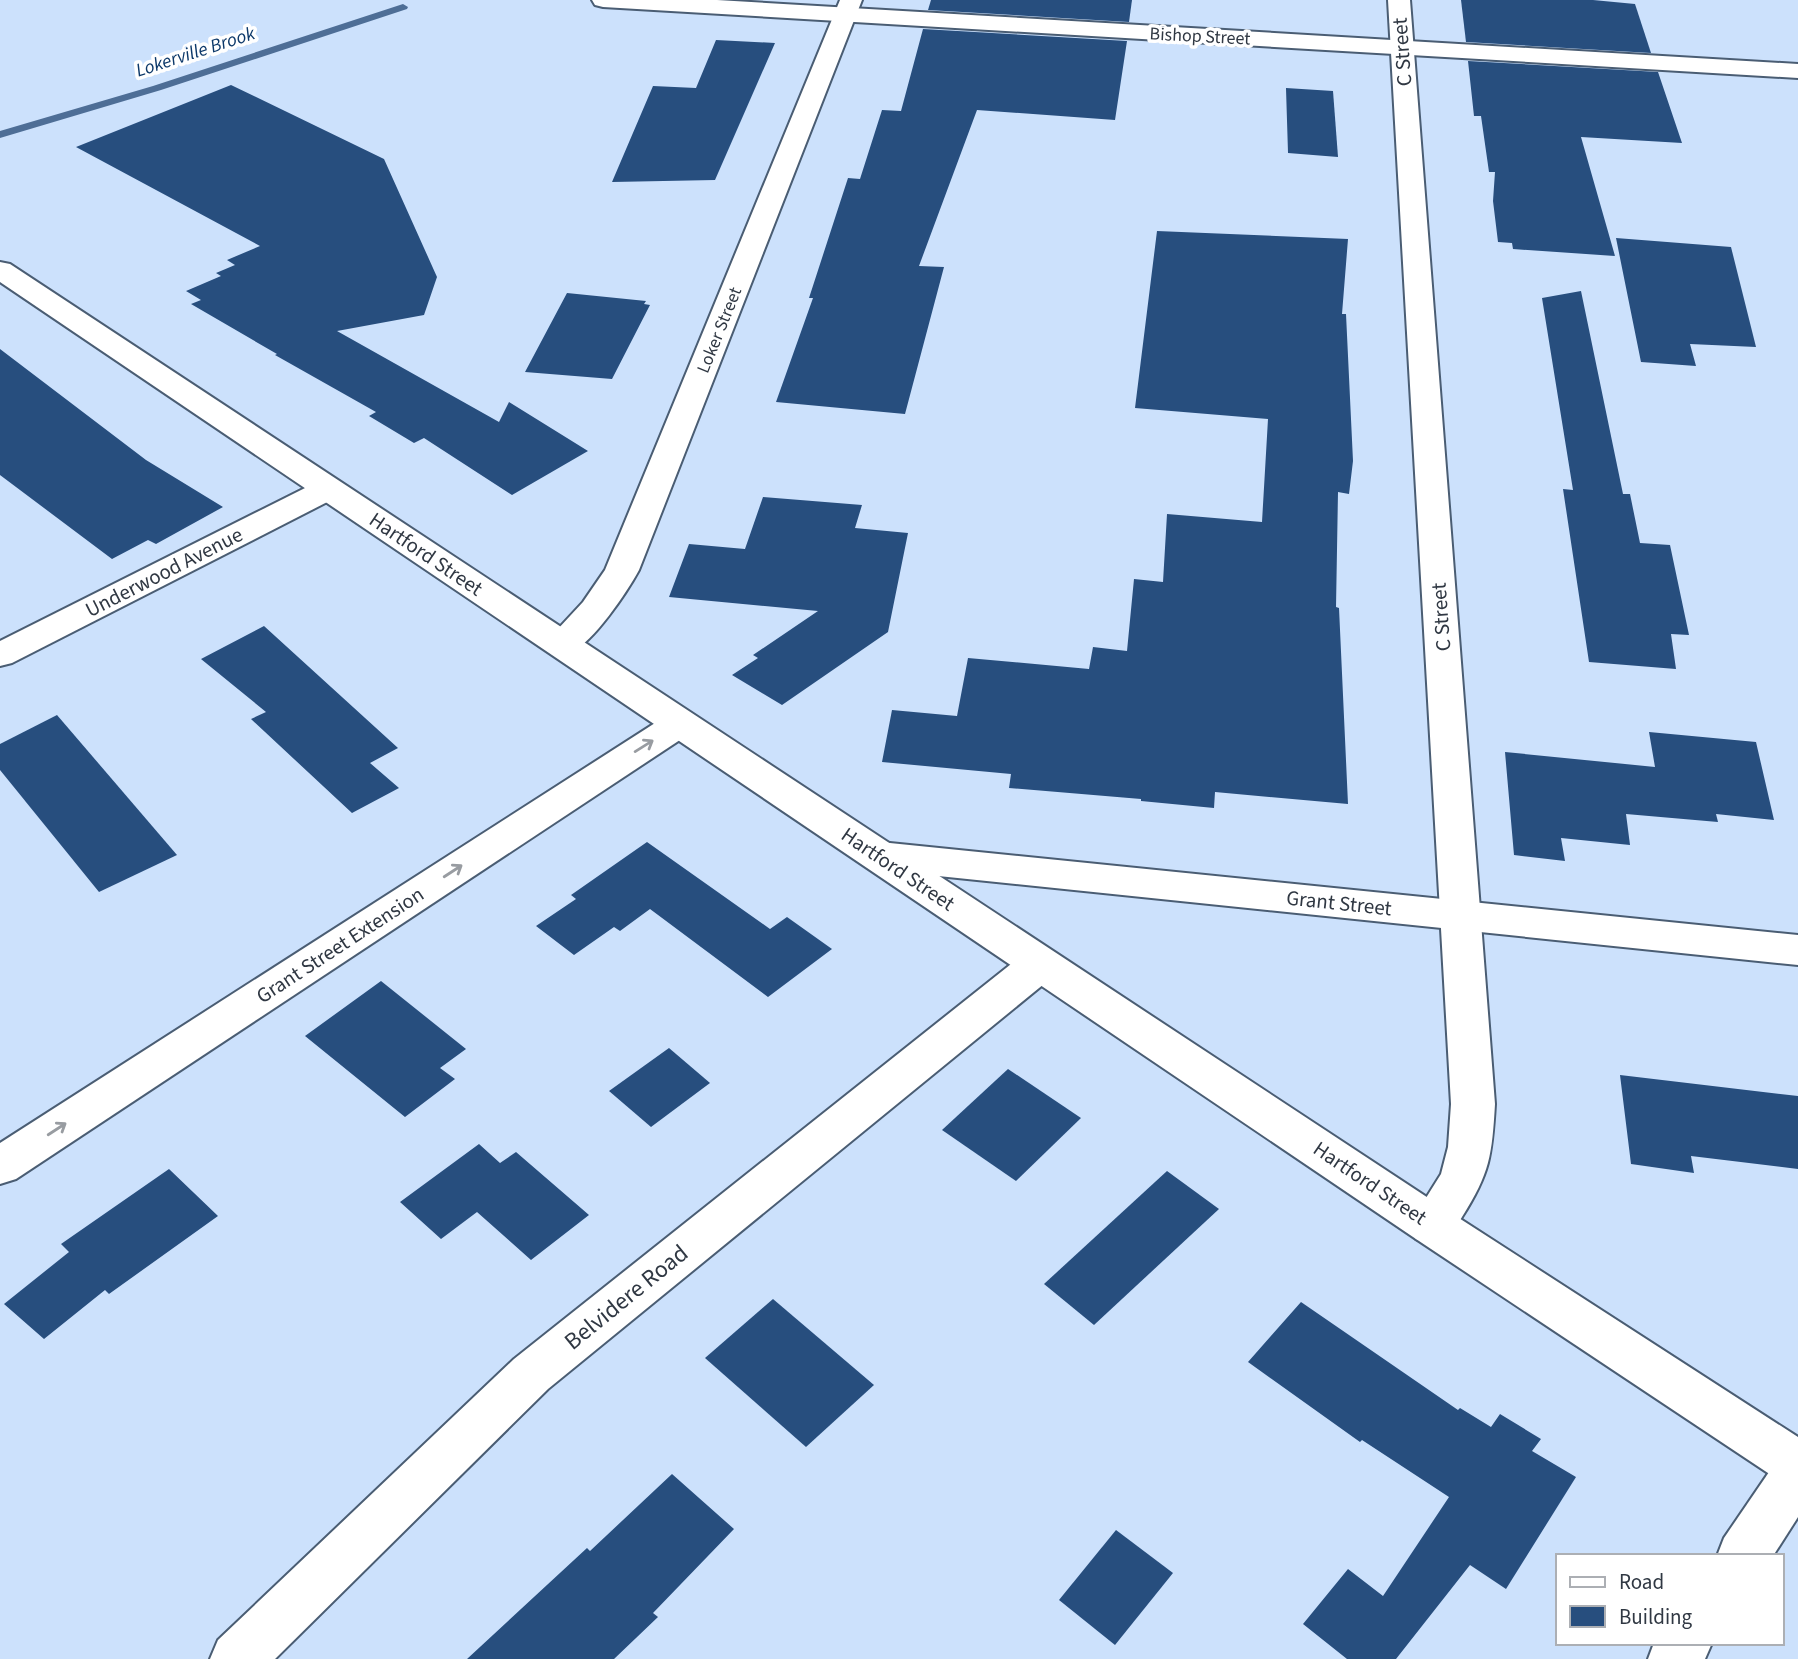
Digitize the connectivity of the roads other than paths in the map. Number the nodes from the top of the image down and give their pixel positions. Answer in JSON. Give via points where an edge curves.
{"nodes":[{"id":1,"x":603,"y":0,"type":"edge"},
{"id":2,"x":1399,"y":0,"type":"edge"},
{"id":3,"x":848,"y":7,"type":"edge"},
{"id":4,"x":1401,"y":48,"type":"junction"},
{"id":5,"x":1798,"y":71,"type":"edge"},
{"id":6,"x":0,"y":270,"type":"edge"},
{"id":7,"x":328,"y":489,"type":"junction"},
{"id":8,"x":561,"y":644,"type":"junction"},
{"id":9,"x":0,"y":655,"type":"edge"},
{"id":10,"x":679,"y":724,"type":"junction"},
{"id":11,"x":880,"y":856,"type":"junction"},
{"id":12,"x":1462,"y":915,"type":"junction"},
{"id":13,"x":1798,"y":950,"type":"edge"},
{"id":14,"x":1040,"y":964,"type":"junction"},
{"id":15,"x":0,"y":1166,"type":"edge"},
{"id":16,"x":1432,"y":1225,"type":"junction"},
{"id":17,"x":1798,"y":1465,"type":"edge"},
{"id":18,"x":1798,"y":1473,"type":"edge"},
{"id":19,"x":1744,"y":1554,"type":"edge"},
{"id":20,"x":237,"y":1659,"type":"edge"}],
"edges":[{"from":1,"to":3,"type":"street","name":"Bishop Street"},
{"from":2,"to":4,"type":"street","name":"C Street"},
{"from":3,"to":4,"type":"street","name":"Bishop Street"},
{"from":3,"to":8,"type":"street","name":"Loker Street","via":[[622,570],[589,620]]},
{"from":4,"to":5,"type":"street","name":"Bishop Street"},
{"from":4,"to":12,"type":"street","name":"C Street"},
{"from":6,"to":7,"type":"street","name":"Hartford Street"},
{"from":7,"to":8,"type":"street","name":"Hartford Street"},
{"from":7,"to":9,"type":"street","name":"Underwood Avenue"},
{"from":8,"to":10,"type":"street","name":"Hartford Street"},
{"from":10,"to":11,"type":"street","name":"Hartford Street"},
{"from":15,"to":10,"type":"street","name":"Grant Street Extension","one_way":true},
{"from":11,"to":12,"type":"street","name":"Grant Street"},
{"from":11,"to":14,"type":"street","name":"Hartford Street"},
{"from":12,"to":13,"type":"street","name":"Grant Street"},
{"from":12,"to":16,"type":"street","name":"C Street","via":[[1473,1104],[1470,1147],[1459,1185]]},
{"from":14,"to":16,"type":"street","name":"Hartford Street"},
{"from":14,"to":20,"type":"street","name":"Belvidere Road","via":[[531,1374]]},
{"from":16,"to":17,"type":"street","name":"Hartford Street"},
{"from":18,"to":19,"type":"street"}]}
